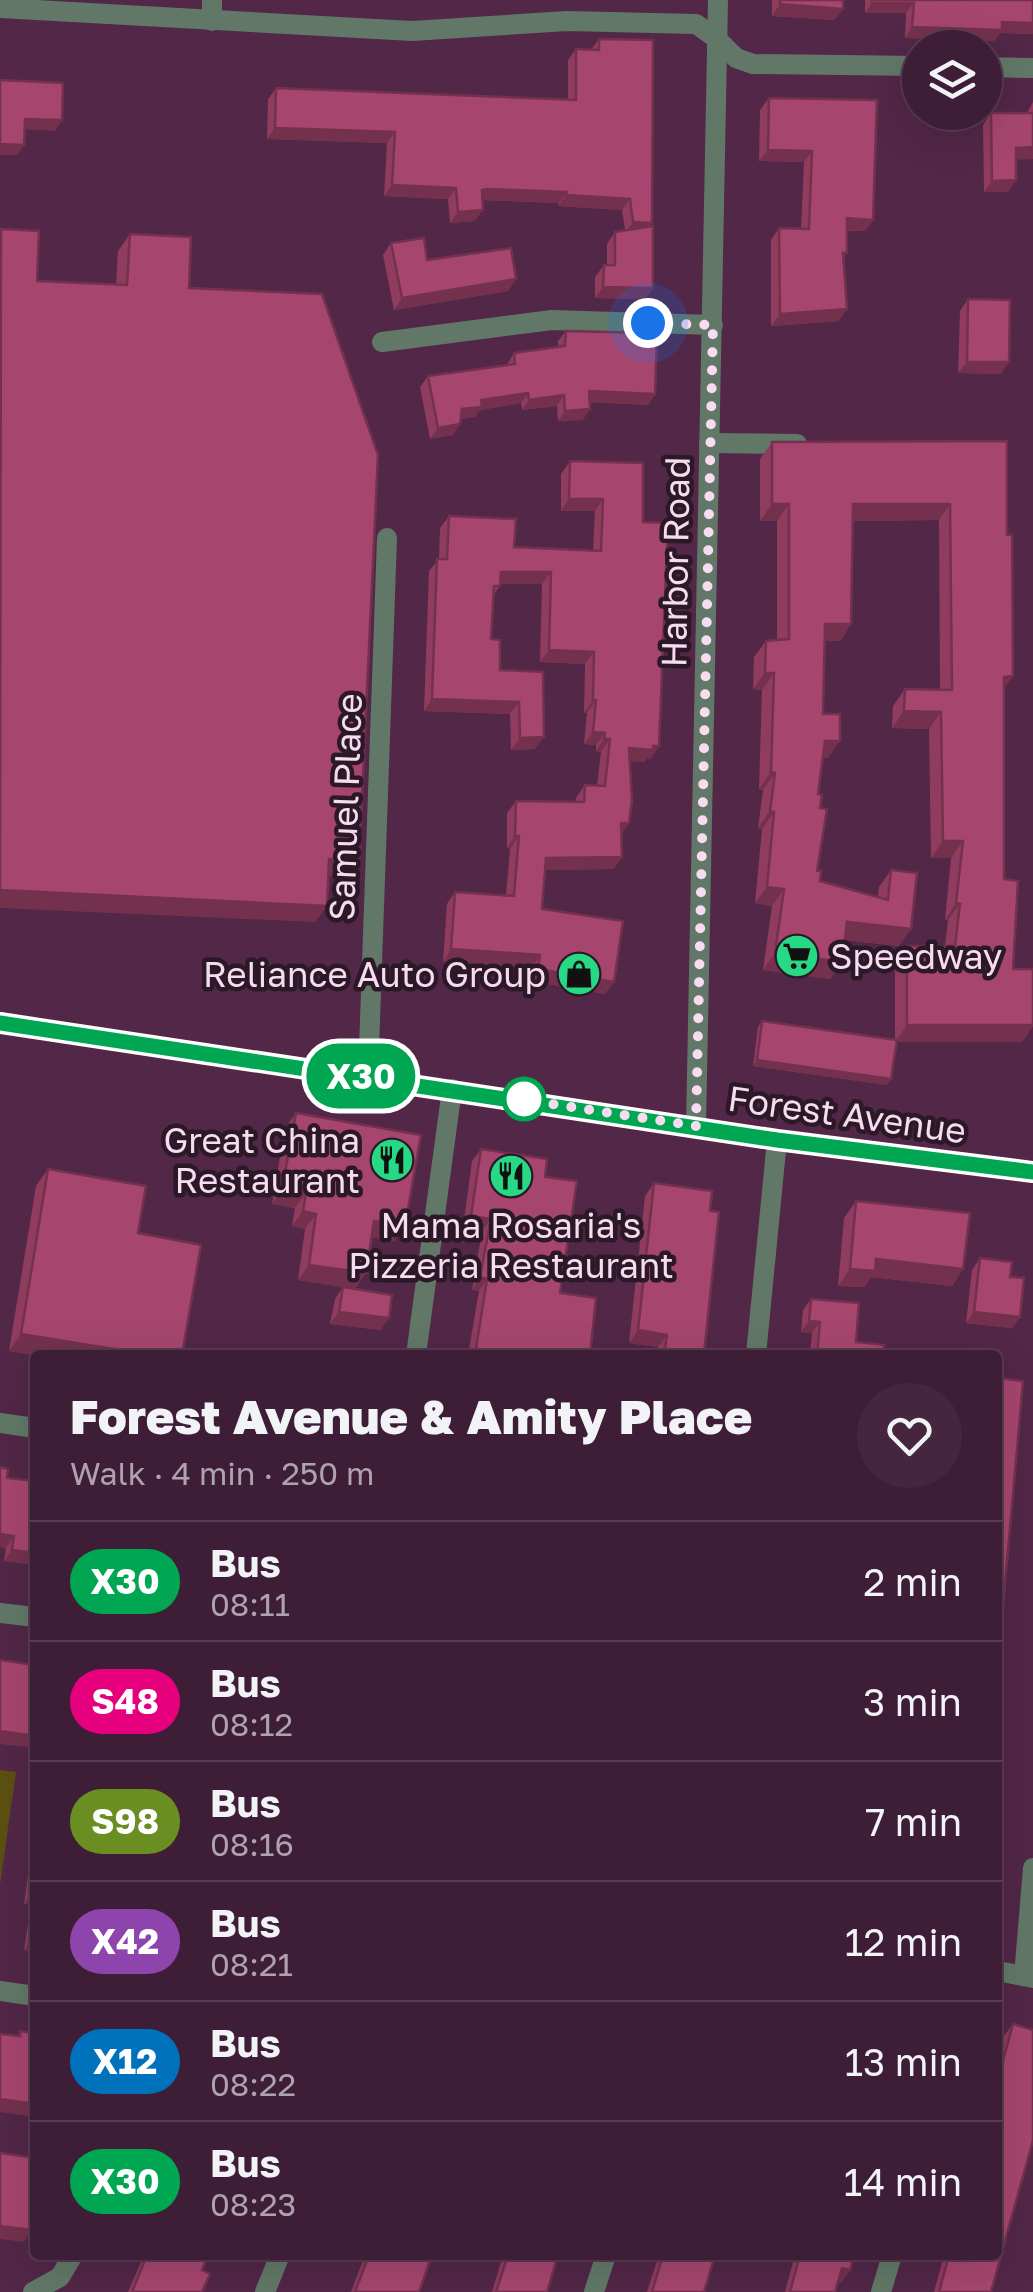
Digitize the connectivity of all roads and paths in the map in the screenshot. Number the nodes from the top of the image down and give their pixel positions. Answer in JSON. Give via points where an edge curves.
{"nodes":[{"id":1,"x":718,"y":0,"type":"edge"},
{"id":2,"x":0,"y":8,"type":"edge"},
{"id":3,"x":212,"y":10,"type":"edge"},
{"id":4,"x":716,"y":38,"type":"junction"},
{"id":5,"x":902,"y":66,"type":"edge"},
{"id":6,"x":1002,"y":67,"type":"edge"},
{"id":7,"x":1033,"y":68,"type":"edge"},
{"id":8,"x":713,"y":325,"type":"junction"},
{"id":9,"x":382,"y":342,"type":"dead end"},
{"id":10,"x":710,"y":443,"type":"junction"},
{"id":11,"x":826,"y":444,"type":"edge"},
{"id":12,"x":387,"y":538,"type":"dead end"},
{"id":13,"x":0,"y":1023,"type":"edge"},
{"id":14,"x":368,"y":1077,"type":"junction"},
{"id":15,"x":452,"y":1089,"type":"junction"},
{"id":16,"x":696,"y":1126,"type":"junction"},
{"id":17,"x":777,"y":1140,"type":"junction"},
{"id":18,"x":1033,"y":1172,"type":"edge"},
{"id":19,"x":417,"y":1350,"type":"edge"},
{"id":20,"x":756,"y":1350,"type":"edge"},
{"id":21,"x":0,"y":1423,"type":"edge"},
{"id":22,"x":30,"y":1427,"type":"edge"},
{"id":23,"x":0,"y":1613,"type":"edge"},
{"id":24,"x":30,"y":1616,"type":"edge"},
{"id":25,"x":1033,"y":1868,"type":"edge"},
{"id":26,"x":1002,"y":1972,"type":"edge"},
{"id":27,"x":1028,"y":1977,"type":"edge"},
{"id":28,"x":0,"y":1991,"type":"edge"},
{"id":29,"x":30,"y":1995,"type":"edge"},
{"id":30,"x":70,"y":2260,"type":"edge"},
{"id":31,"x":278,"y":2260,"type":"edge"},
{"id":32,"x":604,"y":2260,"type":"edge"},
{"id":33,"x":891,"y":2260,"type":"edge"},
{"id":34,"x":39,"y":2290,"type":"edge"},
{"id":35,"x":266,"y":2292,"type":"edge"},
{"id":36,"x":594,"y":2292,"type":"edge"},
{"id":37,"x":882,"y":2292,"type":"edge"}],
"edges":[{"from":1,"to":4,"type":"street","name":"Harbor Road"},
{"from":2,"to":3,"type":"street"},
{"from":3,"to":4,"type":"street","via":[[412,31],[567,21],[696,24]]},
{"from":4,"to":5,"type":"street","via":[[753,64]]},
{"from":4,"to":8,"type":"street","name":"Harbor Road"},
{"from":6,"to":7,"type":"street"},
{"from":8,"to":9,"type":"street","via":[[552,320]]},
{"from":8,"to":10,"type":"street","name":"Harbor Road"},
{"from":10,"to":11,"type":"street"},
{"from":10,"to":16,"type":"street","name":"Harbor Road"},
{"from":12,"to":14,"type":"street","name":"Samuel Place"},
{"from":13,"to":14,"type":"main road","name":"Forest Avenue"},
{"from":14,"to":15,"type":"main road","name":"Forest Avenue"},
{"from":15,"to":16,"type":"main road","name":"Forest Avenue"},
{"from":15,"to":19,"type":"street"},
{"from":16,"to":17,"type":"main road","name":"Forest Avenue"},
{"from":17,"to":18,"type":"main road","name":"Forest Avenue"},
{"from":17,"to":20,"type":"street"},
{"from":21,"to":22,"type":"street"},
{"from":23,"to":24,"type":"street"},
{"from":25,"to":27,"type":"street"},
{"from":26,"to":27,"type":"street"},
{"from":28,"to":29,"type":"street"},
{"from":30,"to":34,"type":"street","via":[[60,2277]]},
{"from":31,"to":35,"type":"street"},
{"from":32,"to":36,"type":"street"},
{"from":33,"to":37,"type":"street"}]}
